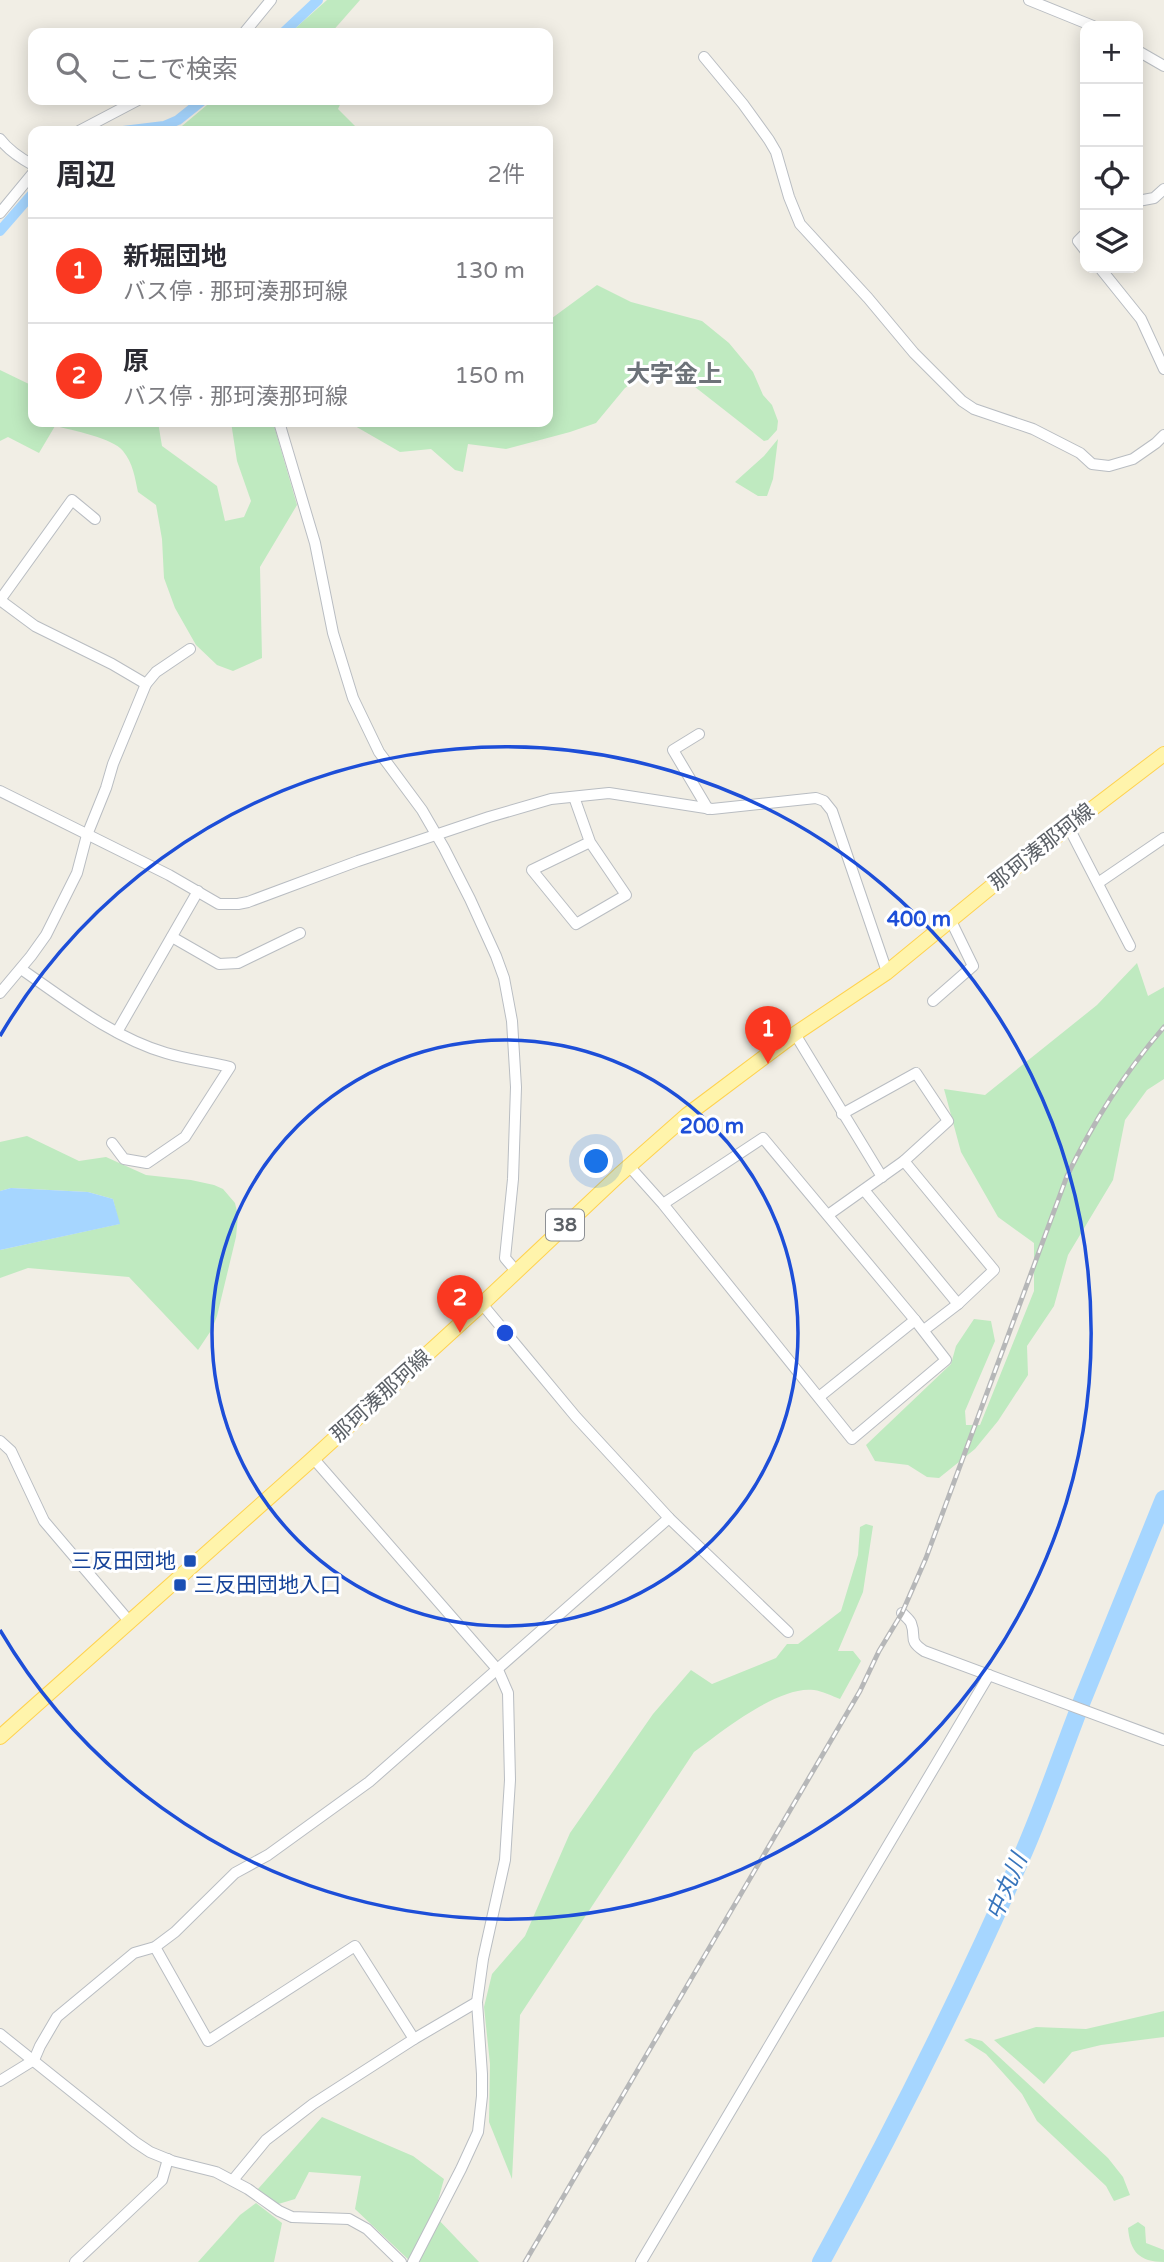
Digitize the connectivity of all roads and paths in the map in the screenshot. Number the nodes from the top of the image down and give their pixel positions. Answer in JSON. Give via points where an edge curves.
{"nodes":[{"id":1,"x":271,"y":0,"type":"edge"},
{"id":2,"x":1028,"y":0,"type":"edge"},
{"id":3,"x":1080,"y":21,"type":"edge"},
{"id":4,"x":248,"y":28,"type":"edge"},
{"id":5,"x":1143,"y":53,"type":"edge"},
{"id":6,"x":704,"y":57,"type":"dead end"},
{"id":7,"x":1163,"y":63,"type":"edge"},
{"id":8,"x":128,"y":105,"type":"edge"},
{"id":9,"x":89,"y":126,"type":"edge"},
{"id":10,"x":0,"y":139,"type":"edge"},
{"id":11,"x":28,"y":162,"type":"edge"},
{"id":12,"x":28,"y":179,"type":"edge"},
{"id":13,"x":1164,"y":188,"type":"edge"},
{"id":14,"x":1143,"y":200,"type":"edge"},
{"id":15,"x":0,"y":213,"type":"edge"},
{"id":16,"x":1104,"y":273,"type":"edge"},
{"id":17,"x":1164,"y":369,"type":"edge"},
{"id":18,"x":280,"y":427,"type":"edge"},
{"id":19,"x":1161,"y":442,"type":"edge"},
{"id":20,"x":96,"y":519,"type":"dead end"},
{"id":21,"x":0,"y":600,"type":"edge"},
{"id":22,"x":190,"y":649,"type":"dead end"},
{"id":23,"x":146,"y":684,"type":"junction"},
{"id":24,"x":699,"y":734,"type":"dead end"},
{"id":25,"x":1164,"y":754,"type":"edge"},
{"id":26,"x":0,"y":792,"type":"edge"},
{"id":27,"x":574,"y":797,"type":"junction"},
{"id":28,"x":708,"y":809,"type":"junction"},
{"id":29,"x":1068,"y":826,"type":"junction"},
{"id":30,"x":87,"y":835,"type":"junction"},
{"id":31,"x":436,"y":835,"type":"junction"},
{"id":32,"x":1164,"y":838,"type":"edge"},
{"id":33,"x":590,"y":842,"type":"junction"},
{"id":34,"x":1098,"y":883,"type":"junction"},
{"id":35,"x":198,"y":891,"type":"junction"},
{"id":36,"x":950,"y":921,"type":"junction"},
{"id":37,"x":300,"y":933,"type":"dead end"},
{"id":38,"x":172,"y":937,"type":"junction"},
{"id":39,"x":1130,"y":946,"type":"dead end"},
{"id":40,"x":21,"y":969,"type":"junction"},
{"id":41,"x":887,"y":972,"type":"junction"},
{"id":42,"x":0,"y":993,"type":"edge"},
{"id":43,"x":933,"y":1001,"type":"dead end"},
{"id":44,"x":117,"y":1032,"type":"junction"},
{"id":45,"x":795,"y":1034,"type":"junction"},
{"id":46,"x":842,"y":1114,"type":"junction"},
{"id":47,"x":111,"y":1143,"type":"dead end"},
{"id":48,"x":904,"y":1161,"type":"junction"},
{"id":49,"x":629,"y":1166,"type":"junction"},
{"id":50,"x":882,"y":1177,"type":"junction"},
{"id":51,"x":864,"y":1189,"type":"junction"},
{"id":52,"x":663,"y":1204,"type":"junction"},
{"id":53,"x":828,"y":1214,"type":"junction"},
{"id":54,"x":516,"y":1272,"type":"junction"},
{"id":55,"x":482,"y":1304,"type":"junction"},
{"id":56,"x":958,"y":1304,"type":"junction"},
{"id":57,"x":915,"y":1320,"type":"junction"},
{"id":58,"x":924,"y":1330,"type":"junction"},
{"id":59,"x":819,"y":1397,"type":"junction"},
{"id":60,"x":0,"y":1441,"type":"edge"},
{"id":61,"x":313,"y":1458,"type":"junction"},
{"id":62,"x":669,"y":1518,"type":"junction"},
{"id":63,"x":902,"y":1613,"type":"dead end"},
{"id":64,"x":129,"y":1621,"type":"junction"},
{"id":65,"x":788,"y":1632,"type":"dead end"},
{"id":66,"x":498,"y":1670,"type":"junction"},
{"id":67,"x":989,"y":1675,"type":"junction"},
{"id":68,"x":0,"y":1737,"type":"edge"},
{"id":69,"x":1164,"y":1741,"type":"edge"},
{"id":70,"x":155,"y":1947,"type":"junction"},
{"id":71,"x":477,"y":2002,"type":"junction"},
{"id":72,"x":0,"y":2034,"type":"edge"},
{"id":73,"x":414,"y":2039,"type":"junction"},
{"id":74,"x":34,"y":2060,"type":"junction"},
{"id":75,"x":0,"y":2081,"type":"edge"},
{"id":76,"x":168,"y":2160,"type":"junction"},
{"id":77,"x":233,"y":2180,"type":"junction"},
{"id":78,"x":75,"y":2262,"type":"edge"},
{"id":79,"x":401,"y":2262,"type":"edge"},
{"id":80,"x":413,"y":2262,"type":"edge"},
{"id":81,"x":641,"y":2262,"type":"edge"}],
"edges":[{"from":1,"to":4,"type":"street"},
{"from":2,"to":3,"type":"street"},
{"from":5,"to":7,"type":"street"},
{"from":6,"to":19,"type":"street","via":[[776,152],[800,224],[962,401],[1033,429],[1092,464],[1121,464]]},
{"from":8,"to":9,"type":"street"},
{"from":10,"to":11,"type":"street"},
{"from":12,"to":15,"type":"street"},
{"from":13,"to":14,"type":"street","via":[[1154,198]]},
{"from":16,"to":17,"type":"street","via":[[1141,319]]},
{"from":18,"to":31,"type":"street","via":[[353,698],[379,752]]},
{"from":20,"to":21,"type":"street","via":[[72,500]]},
{"from":21,"to":23,"type":"street","via":[[34,626]]},
{"from":22,"to":23,"type":"street"},
{"from":23,"to":30,"type":"street"},
{"from":24,"to":28,"type":"street","via":[[673,750]]},
{"from":25,"to":29,"type":"main road","name":"那珂湊那珂線","number":"38"},
{"from":26,"to":30,"type":"street"},
{"from":27,"to":28,"type":"street","via":[[609,793]]},
{"from":27,"to":31,"type":"street","via":[[551,799]]},
{"from":27,"to":33,"type":"street"},
{"from":28,"to":41,"type":"street","via":[[816,798],[824,801],[832,811]]},
{"from":29,"to":34,"type":"street"},
{"from":29,"to":36,"type":"main road","name":"那珂湊那珂線","number":"38"},
{"from":30,"to":35,"type":"street"},
{"from":30,"to":40,"type":"street","via":[[77,873],[46,935]]},
{"from":31,"to":35,"type":"street","via":[[248,902],[219,904]]},
{"from":31,"to":54,"type":"street","via":[[496,956],[509,999],[516,1095],[505,1258]]},
{"from":32,"to":34,"type":"street"},
{"from":33,"to":33,"type":"street","via":[[626,895],[576,924],[532,870]]},
{"from":34,"to":39,"type":"street"},
{"from":35,"to":38,"type":"street"},
{"from":36,"to":41,"type":"main road","name":"那珂湊那珂線","number":"38"},
{"from":36,"to":43,"type":"street","via":[[973,966]]},
{"from":37,"to":38,"type":"street","via":[[239,963],[219,964]]},
{"from":38,"to":44,"type":"street"},
{"from":40,"to":42,"type":"street"},
{"from":40,"to":44,"type":"street"},
{"from":41,"to":45,"type":"main road","name":"那珂湊那珂線","number":"38"},
{"from":44,"to":47,"type":"street","via":[[165,1053],[229,1067],[185,1137],[147,1163],[124,1159]]},
{"from":45,"to":46,"type":"street"},
{"from":45,"to":49,"type":"main road","name":"那珂湊那珂線","number":"38","via":[[687,1115]]},
{"from":46,"to":48,"type":"street","via":[[916,1073],[948,1121]]},
{"from":46,"to":50,"type":"street"},
{"from":48,"to":50,"type":"street"},
{"from":48,"to":56,"type":"street","via":[[994,1270]]},
{"from":49,"to":52,"type":"street"},
{"from":49,"to":54,"type":"main road","name":"那珂湊那珂線","number":"38"},
{"from":50,"to":51,"type":"street"},
{"from":51,"to":53,"type":"street"},
{"from":51,"to":56,"type":"street"},
{"from":52,"to":53,"type":"street","via":[[763,1138]]},
{"from":52,"to":59,"type":"street"},
{"from":53,"to":57,"type":"street"},
{"from":54,"to":55,"type":"main road","name":"那珂湊那珂線","number":"38"},
{"from":55,"to":61,"type":"main road","name":"那珂湊那珂線","number":"38"},
{"from":55,"to":62,"type":"street","via":[[576,1417]]},
{"from":56,"to":58,"type":"street"},
{"from":57,"to":58,"type":"street"},
{"from":57,"to":59,"type":"street"},
{"from":58,"to":59,"type":"street","via":[[946,1360],[852,1439]]},
{"from":60,"to":64,"type":"street","via":[[11,1451],[44,1521]]},
{"from":61,"to":64,"type":"main road","name":"那珂湊那珂線","number":"38"},
{"from":61,"to":66,"type":"street"},
{"from":62,"to":65,"type":"street"},
{"from":62,"to":66,"type":"street"},
{"from":63,"to":67,"type":"street","via":[[911,1623],[915,1645]]},
{"from":64,"to":68,"type":"main road","name":"那珂湊那珂線","number":"38"},
{"from":66,"to":70,"type":"street","via":[[369,1782],[234,1873]]},
{"from":66,"to":71,"type":"street","via":[[508,1693],[506,1847]]},
{"from":67,"to":69,"type":"street"},
{"from":67,"to":81,"type":"street"},
{"from":70,"to":73,"type":"street","via":[[208,2041],[355,1946]]},
{"from":70,"to":74,"type":"street","via":[[134,1953],[57,2017]]},
{"from":71,"to":73,"type":"street"},
{"from":71,"to":80,"type":"street","via":[[482,2074],[478,2132]]},
{"from":72,"to":74,"type":"street"},
{"from":73,"to":77,"type":"street","via":[[266,2140]]},
{"from":74,"to":75,"type":"street"},
{"from":74,"to":76,"type":"street","via":[[135,2142]]},
{"from":76,"to":77,"type":"street"},
{"from":76,"to":78,"type":"street","via":[[162,2180]]},
{"from":77,"to":79,"type":"street","via":[[292,2217],[349,2219],[368,2229]]}]}
